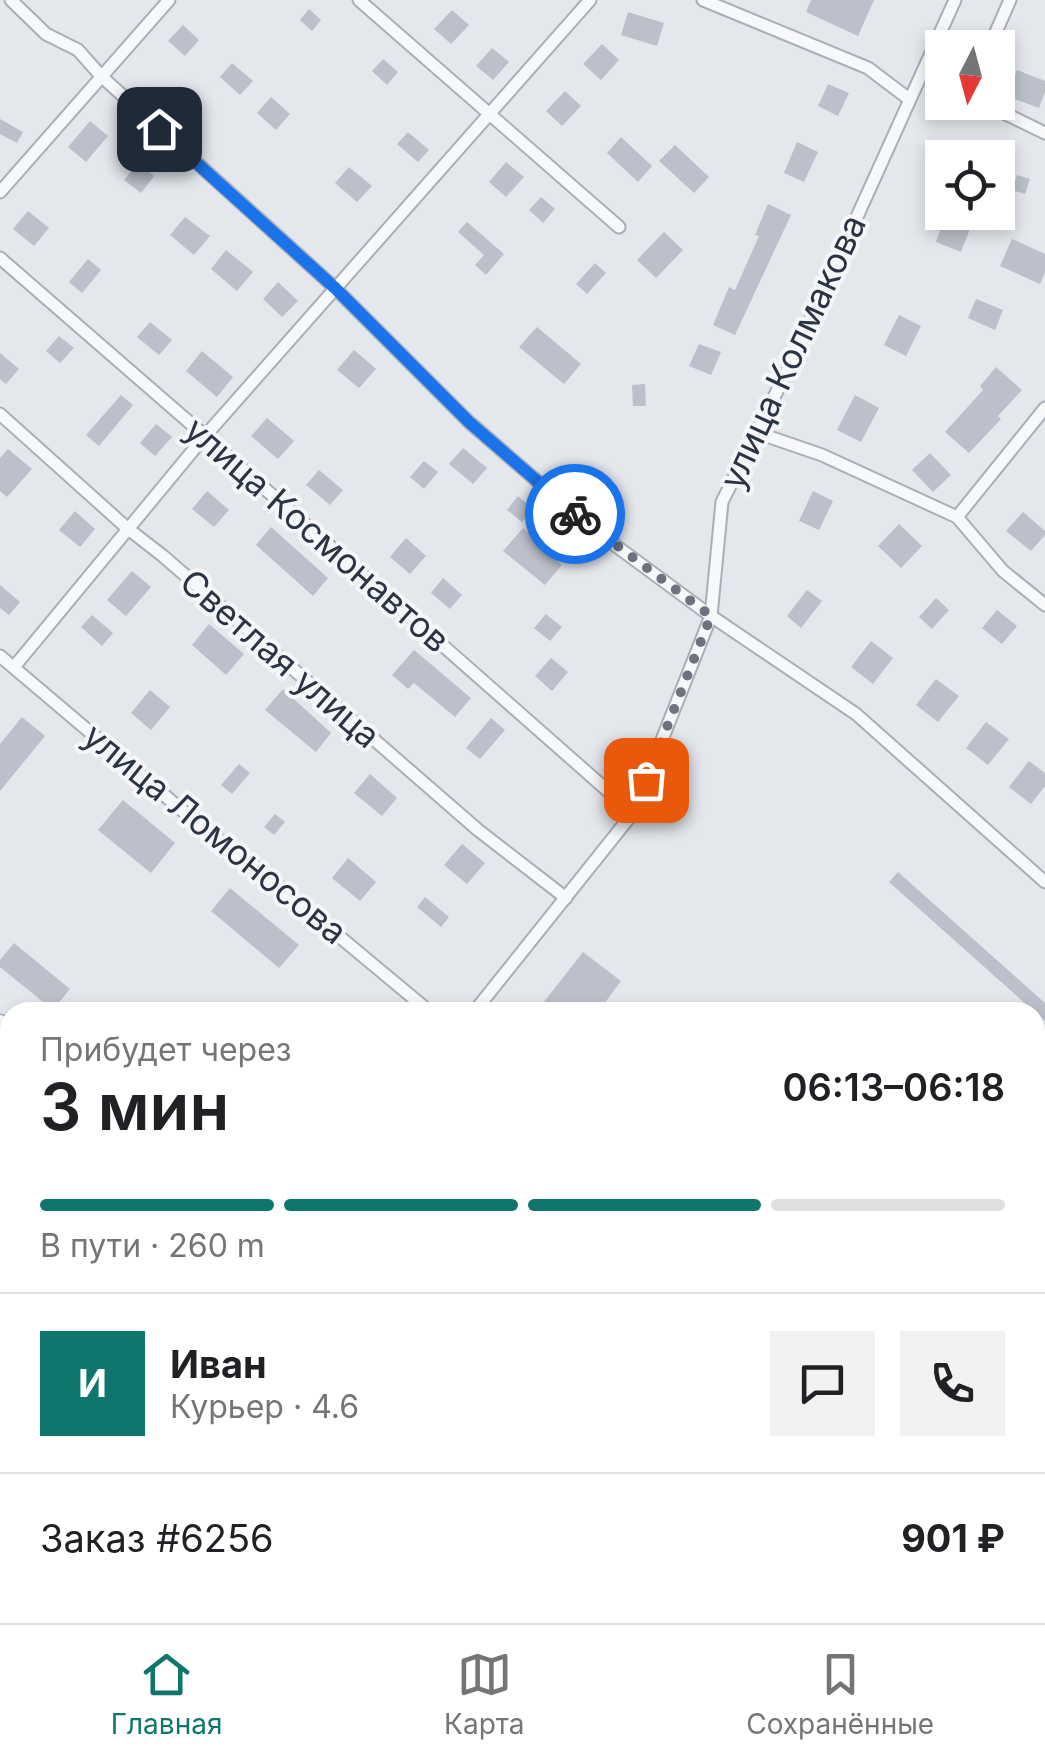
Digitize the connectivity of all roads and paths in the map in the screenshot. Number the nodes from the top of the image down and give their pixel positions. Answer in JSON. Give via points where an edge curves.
{"nodes":[{"id":1,"x":11,"y":0,"type":"edge"},
{"id":2,"x":168,"y":0,"type":"edge"},
{"id":3,"x":359,"y":0,"type":"edge"},
{"id":4,"x":590,"y":0,"type":"edge"},
{"id":5,"x":703,"y":0,"type":"edge"},
{"id":6,"x":955,"y":0,"type":"edge"},
{"id":7,"x":1010,"y":0,"type":"edge"},
{"id":8,"x":998,"y":30,"type":"edge"},
{"id":9,"x":101,"y":76,"type":"junction"},
{"id":10,"x":909,"y":99,"type":"junction"},
{"id":11,"x":490,"y":112,"type":"junction"},
{"id":12,"x":1015,"y":118,"type":"edge"},
{"id":13,"x":1045,"y":133,"type":"edge"},
{"id":14,"x":0,"y":192,"type":"edge"},
{"id":15,"x":619,"y":227,"type":"dead end"},
{"id":16,"x":0,"y":258,"type":"edge"},
{"id":17,"x":335,"y":288,"type":"junction"},
{"id":18,"x":1045,"y":408,"type":"edge"},
{"id":19,"x":0,"y":414,"type":"edge"},
{"id":20,"x":755,"y":432,"type":"junction"},
{"id":21,"x":205,"y":436,"type":"junction"},
{"id":22,"x":957,"y":517,"type":"junction"},
{"id":23,"x":128,"y":528,"type":"junction"},
{"id":24,"x":1045,"y":605,"type":"edge"},
{"id":25,"x":711,"y":616,"type":"junction"},
{"id":26,"x":0,"y":656,"type":"edge"},
{"id":27,"x":14,"y":667,"type":"junction"},
{"id":28,"x":633,"y":813,"type":"junction"},
{"id":29,"x":1045,"y":882,"type":"edge"},
{"id":30,"x":566,"y":898,"type":"junction"},
{"id":31,"x":418,"y":1002,"type":"edge"},
{"id":32,"x":482,"y":1002,"type":"edge"}],
"edges":[{"from":1,"to":9,"type":"street","via":[[46,34],[78,50]]},
{"from":2,"to":9,"type":"street"},
{"from":3,"to":11,"type":"street"},
{"from":4,"to":11,"type":"street"},
{"from":5,"to":10,"type":"street","via":[[868,68]]},
{"from":6,"to":10,"type":"street","name":"улица Колмакова"},
{"from":7,"to":8,"type":"street"},
{"from":9,"to":14,"type":"street"},
{"from":9,"to":17,"type":"street"},
{"from":10,"to":20,"type":"street","name":"улица Колмакова"},
{"from":11,"to":15,"type":"street"},
{"from":11,"to":17,"type":"street"},
{"from":12,"to":13,"type":"street"},
{"from":16,"to":21,"type":"street","name":"улица Космонавтов"},
{"from":17,"to":21,"type":"street"},
{"from":17,"to":25,"type":"street","via":[[484,435],[589,526]]},
{"from":18,"to":22,"type":"street"},
{"from":19,"to":23,"type":"street","name":"Светлая улица"},
{"from":20,"to":22,"type":"street"},
{"from":20,"to":25,"type":"street","name":"улица Колмакова","via":[[722,502]]},
{"from":21,"to":23,"type":"street"},
{"from":21,"to":28,"type":"street","name":"улица Космонавтов"},
{"from":22,"to":24,"type":"street","via":[[1003,571]]},
{"from":23,"to":27,"type":"street"},
{"from":23,"to":30,"type":"street","name":"Светлая улица"},
{"from":25,"to":28,"type":"street","name":"улица Колмакова"},
{"from":25,"to":29,"type":"street","via":[[856,714]]},
{"from":26,"to":27,"type":"street","name":"улица Ломоносова"},
{"from":27,"to":31,"type":"street","name":"улица Ломоносова"},
{"from":28,"to":30,"type":"street","name":"улица Колмакова"},
{"from":30,"to":32,"type":"street","name":"улица Колмакова"}]}
